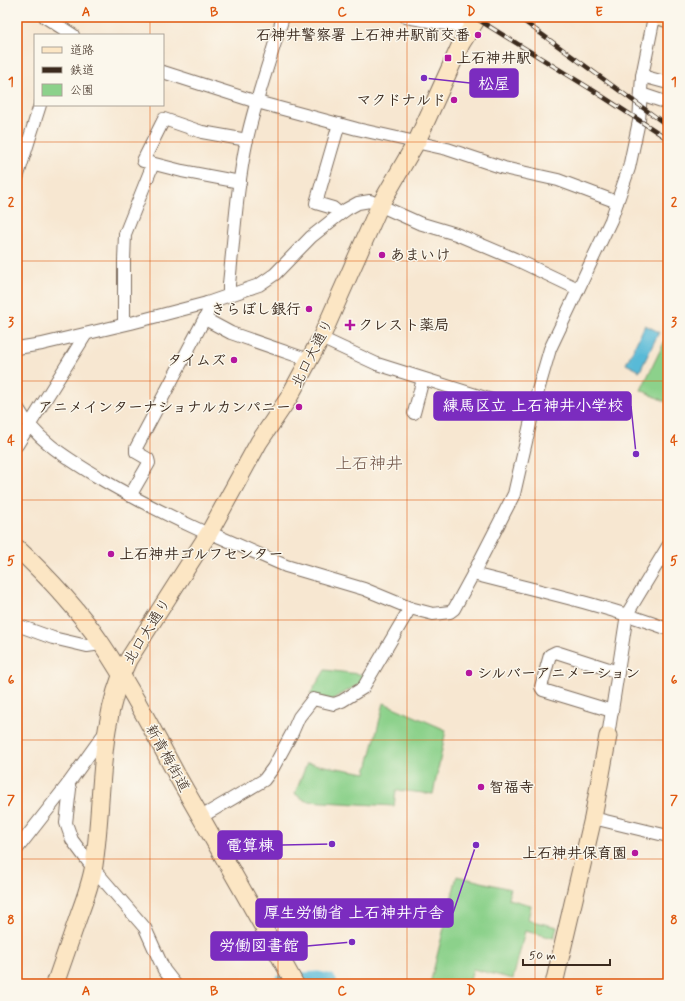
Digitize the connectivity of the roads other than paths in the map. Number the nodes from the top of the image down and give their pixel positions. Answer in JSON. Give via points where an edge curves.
{"nodes":[{"id":1,"x":45,"y":17,"type":"edge"},
{"id":2,"x":283,"y":17,"type":"edge"},
{"id":3,"x":406,"y":17,"type":"edge"},
{"id":4,"x":654,"y":17,"type":"edge"},
{"id":5,"x":662,"y":17,"type":"edge"},
{"id":6,"x":668,"y":19,"type":"edge"},
{"id":7,"x":474,"y":23,"type":"edge"},
{"id":8,"x":70,"y":34,"type":"edge"},
{"id":9,"x":164,"y":72,"type":"edge"},
{"id":10,"x":642,"y":76,"type":"junction"},
{"id":11,"x":668,"y":83,"type":"edge"},
{"id":12,"x":641,"y":94,"type":"junction"},
{"id":13,"x":257,"y":102,"type":"junction"},
{"id":14,"x":668,"y":103,"type":"edge"},
{"id":15,"x":40,"y":106,"type":"edge"},
{"id":16,"x":339,"y":124,"type":"junction"},
{"id":17,"x":247,"y":140,"type":"junction"},
{"id":18,"x":417,"y":142,"type":"junction"},
{"id":19,"x":152,"y":164,"type":"junction"},
{"id":20,"x":17,"y":178,"type":"edge"},
{"id":21,"x":240,"y":182,"type":"junction"},
{"id":22,"x":617,"y":202,"type":"junction"},
{"id":23,"x":380,"y":205,"type":"junction"},
{"id":24,"x":340,"y":214,"type":"junction"},
{"id":25,"x":578,"y":289,"type":"junction"},
{"id":26,"x":229,"y":296,"type":"junction"},
{"id":27,"x":207,"y":303,"type":"junction"},
{"id":28,"x":205,"y":319,"type":"junction"},
{"id":29,"x":124,"y":324,"type":"junction"},
{"id":30,"x":86,"y":334,"type":"junction"},
{"id":31,"x":321,"y":338,"type":"junction"},
{"id":32,"x":17,"y":348,"type":"edge"},
{"id":33,"x":309,"y":360,"type":"junction"},
{"id":34,"x":423,"y":378,"type":"junction"},
{"id":35,"x":17,"y":407,"type":"edge"},
{"id":36,"x":533,"y":412,"type":"junction"},
{"id":37,"x":414,"y":413,"type":"dead end"},
{"id":38,"x":29,"y":425,"type":"junction"},
{"id":39,"x":17,"y":446,"type":"edge"},
{"id":40,"x":130,"y":496,"type":"junction"},
{"id":41,"x":209,"y":533,"type":"junction"},
{"id":42,"x":668,"y":546,"type":"edge"},
{"id":43,"x":17,"y":548,"type":"edge"},
{"id":44,"x":473,"y":574,"type":"junction"},
{"id":45,"x":410,"y":608,"type":"junction"},
{"id":46,"x":627,"y":614,"type":"junction"},
{"id":47,"x":17,"y":625,"type":"edge"},
{"id":48,"x":668,"y":629,"type":"edge"},
{"id":49,"x":101,"y":644,"type":"junction"},
{"id":50,"x":618,"y":672,"type":"junction"},
{"id":51,"x":121,"y":675,"type":"junction"},
{"id":52,"x":612,"y":711,"type":"junction"},
{"id":53,"x":106,"y":731,"type":"junction"},
{"id":54,"x":608,"y":736,"type":"joint"},
{"id":55,"x":68,"y":784,"type":"junction"},
{"id":56,"x":201,"y":817,"type":"junction"},
{"id":57,"x":593,"y":818,"type":"junction"},
{"id":58,"x":668,"y":836,"type":"edge"},
{"id":59,"x":17,"y":849,"type":"edge"},
{"id":60,"x":93,"y":868,"type":"junction"},
{"id":61,"x":55,"y":984,"type":"edge"},
{"id":62,"x":175,"y":984,"type":"edge"},
{"id":63,"x":295,"y":984,"type":"edge"},
{"id":64,"x":554,"y":984,"type":"edge"}],
"edges":[{"from":1,"to":8,"type":"street"},
{"from":2,"to":13,"type":"street"},
{"from":3,"to":7,"type":"street"},
{"from":4,"to":10,"type":"street"},
{"from":5,"to":6,"type":"street"},
{"from":7,"to":18,"type":"street","name":"北口大通り","via":[[461,44]]},
{"from":9,"to":13,"type":"street"},
{"from":10,"to":11,"type":"street"},
{"from":10,"to":12,"type":"street"},
{"from":12,"to":14,"type":"street"},
{"from":12,"to":22,"type":"street","via":[[636,137]]},
{"from":13,"to":16,"type":"street"},
{"from":13,"to":17,"type":"street"},
{"from":15,"to":20,"type":"street"},
{"from":16,"to":18,"type":"street"},
{"from":16,"to":24,"type":"street","via":[[316,203],[332,208]]},
{"from":17,"to":19,"type":"street","via":[[202,132],[164,119],[143,161]]},
{"from":17,"to":21,"type":"street"},
{"from":18,"to":22,"type":"street","via":[[504,168],[558,180]]},
{"from":18,"to":23,"type":"street","name":"北口大通り"},
{"from":19,"to":21,"type":"street"},
{"from":19,"to":29,"type":"street","via":[[125,234]]},
{"from":21,"to":26,"type":"street"},
{"from":22,"to":25,"type":"street"},
{"from":23,"to":24,"type":"street","via":[[364,201]]},
{"from":23,"to":25,"type":"street","via":[[419,223],[456,234],[515,259]]},
{"from":23,"to":31,"type":"street","name":"北口大通り"},
{"from":24,"to":26,"type":"street","via":[[311,237],[267,280]]},
{"from":25,"to":36,"type":"street","via":[[552,345]]},
{"from":26,"to":27,"type":"street"},
{"from":27,"to":28,"type":"street","via":[[208,312]]},
{"from":27,"to":29,"type":"street"},
{"from":28,"to":33,"type":"street","via":[[231,333]]},
{"from":28,"to":40,"type":"street","via":[[136,448],[136,452],[148,459],[149,463]]},
{"from":29,"to":30,"type":"street"},
{"from":30,"to":32,"type":"street"},
{"from":30,"to":38,"type":"street"},
{"from":31,"to":33,"type":"street","name":"北口大通り"},
{"from":31,"to":34,"type":"street","via":[[377,364]]},
{"from":33,"to":41,"type":"street","name":"北口大通り"},
{"from":34,"to":36,"type":"street"},
{"from":34,"to":37,"type":"street"},
{"from":35,"to":38,"type":"street"},
{"from":36,"to":44,"type":"street","via":[[514,494]]},
{"from":38,"to":39,"type":"street"},
{"from":38,"to":40,"type":"street","via":[[61,455]]},
{"from":40,"to":41,"type":"street"},
{"from":41,"to":45,"type":"street","via":[[286,566],[364,589]]},
{"from":41,"to":51,"type":"street","name":"北口大通り"},
{"from":42,"to":46,"type":"street"},
{"from":43,"to":49,"type":"street","name":"新青梅街道","via":[[61,592]]},
{"from":44,"to":45,"type":"street","via":[[450,612],[433,614]]},
{"from":44,"to":46,"type":"street"},
{"from":45,"to":56,"type":"street","via":[[363,688],[342,702],[334,704],[313,698],[299,717],[274,768],[264,780]]},
{"from":46,"to":48,"type":"street"},
{"from":46,"to":50,"type":"street"},
{"from":47,"to":49,"type":"street","via":[[53,638],[87,646]]},
{"from":49,"to":51,"type":"street","name":"新青梅街道"},
{"from":50,"to":52,"type":"street"},
{"from":50,"to":52,"type":"street","via":[[556,652],[550,655],[541,687],[543,690]]},
{"from":51,"to":53,"type":"street","name":"北口大通り"},
{"from":51,"to":56,"type":"street","name":"新青梅街道"},
{"from":52,"to":54,"type":"street"},
{"from":53,"to":55,"type":"street"},
{"from":53,"to":60,"type":"street","name":"北口大通り"},
{"from":54,"to":57,"type":"street"},
{"from":55,"to":59,"type":"street"},
{"from":55,"to":60,"type":"street","via":[[70,789],[66,823],[72,840]]},
{"from":56,"to":63,"type":"street","name":"新青梅街道"},
{"from":57,"to":58,"type":"street"},
{"from":57,"to":64,"type":"street"},
{"from":60,"to":61,"type":"street","name":"北口大通り","via":[[86,896]]},
{"from":60,"to":62,"type":"street","via":[[145,928],[164,970]]}]}
